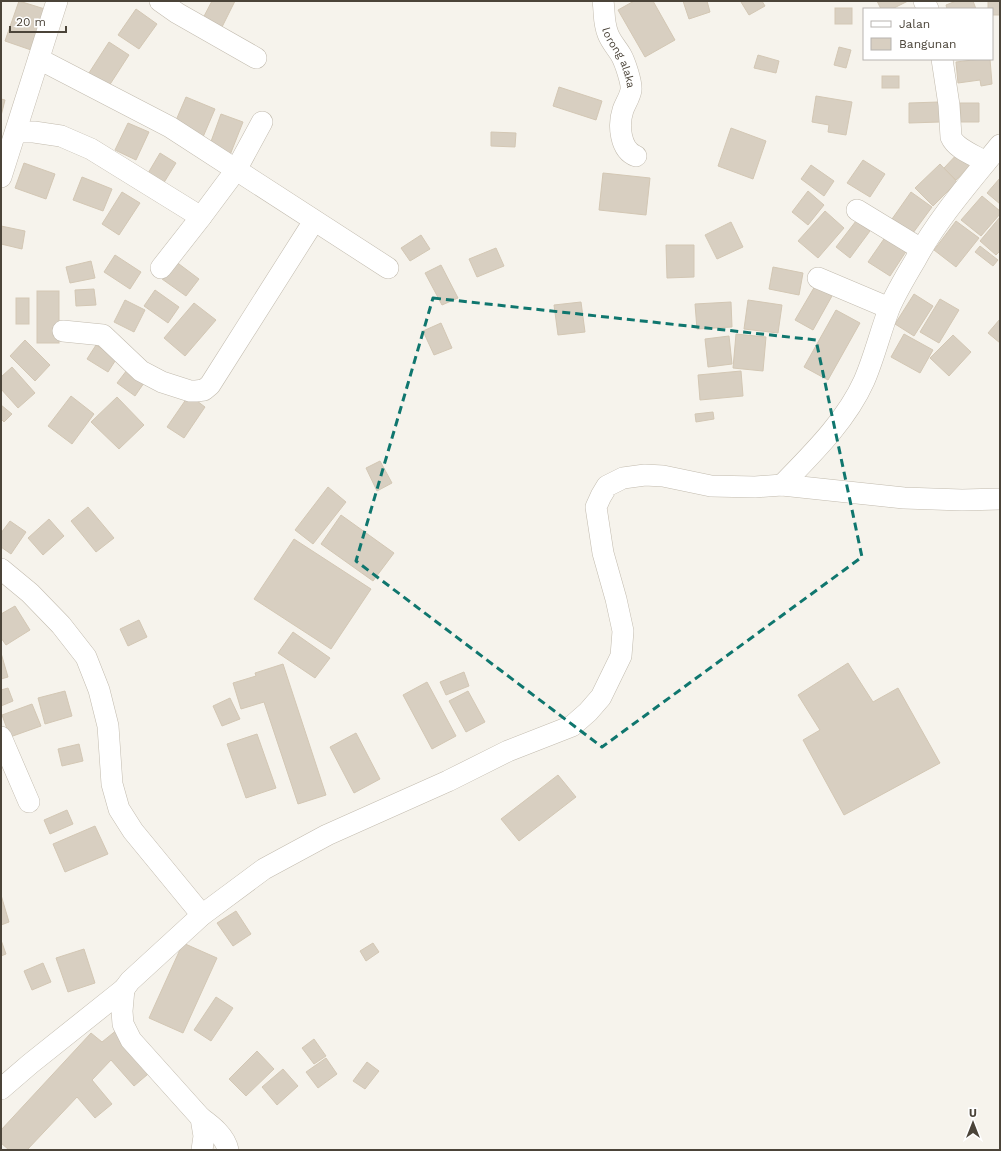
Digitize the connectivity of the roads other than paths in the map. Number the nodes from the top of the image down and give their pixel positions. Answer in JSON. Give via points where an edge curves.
{"nodes":[{"id":1,"x":57,"y":1,"type":"edge"},
{"id":2,"x":160,"y":1,"type":"edge"},
{"id":3,"x":603,"y":1,"type":"edge"},
{"id":4,"x":181,"y":7,"type":"edge"},
{"id":5,"x":256,"y":58,"type":"dead end"},
{"id":6,"x":39,"y":59,"type":"junction"},
{"id":7,"x":942,"y":60,"type":"edge"},
{"id":8,"x":262,"y":122,"type":"dead end"},
{"id":9,"x":16,"y":132,"type":"junction"},
{"id":10,"x":1000,"y":145,"type":"edge"},
{"id":11,"x":636,"y":156,"type":"dead end"},
{"id":12,"x":986,"y":162,"type":"junction"},
{"id":13,"x":236,"y":170,"type":"junction"},
{"id":14,"x":1,"y":177,"type":"edge"},
{"id":15,"x":857,"y":210,"type":"dead end"},
{"id":16,"x":201,"y":217,"type":"junction"},
{"id":17,"x":314,"y":221,"type":"junction"},
{"id":18,"x":921,"y":249,"type":"junction"},
{"id":19,"x":161,"y":268,"type":"dead end"},
{"id":20,"x":388,"y":268,"type":"dead end"},
{"id":21,"x":818,"y":278,"type":"dead end"},
{"id":22,"x":889,"y":308,"type":"junction"},
{"id":23,"x":63,"y":331,"type":"dead end"},
{"id":24,"x":782,"y":485,"type":"junction"},
{"id":25,"x":1000,"y":498,"type":"edge"},
{"id":26,"x":1,"y":569,"type":"edge"},
{"id":27,"x":1,"y":737,"type":"edge"},
{"id":28,"x":29,"y":802,"type":"dead end"},
{"id":29,"x":202,"y":915,"type":"junction"},
{"id":30,"x":124,"y":989,"type":"junction"},
{"id":31,"x":1,"y":1089,"type":"edge"},
{"id":32,"x":201,"y":1118,"type":"junction"},
{"id":33,"x":202,"y":1150,"type":"edge"},
{"id":34,"x":228,"y":1150,"type":"edge"}],
"edges":[{"from":1,"to":6,"type":"street"},
{"from":2,"to":4,"type":"street"},
{"from":3,"to":11,"type":"street","name":"lorong alaka","via":[[604,20],[609,36],[622,56],[631,90],[622,111],[622,141],[630,154]]},
{"from":4,"to":5,"type":"street"},
{"from":6,"to":9,"type":"street"},
{"from":6,"to":13,"type":"street","via":[[170,127]]},
{"from":7,"to":12,"type":"street","via":[[952,140]]},
{"from":8,"to":13,"type":"street"},
{"from":9,"to":14,"type":"street"},
{"from":9,"to":16,"type":"street","via":[[61,136],[91,149]]},
{"from":10,"to":12,"type":"street"},
{"from":12,"to":18,"type":"street"},
{"from":13,"to":16,"type":"street"},
{"from":13,"to":17,"type":"street"},
{"from":15,"to":18,"type":"street"},
{"from":16,"to":19,"type":"street"},
{"from":17,"to":20,"type":"street"},
{"from":17,"to":23,"type":"street","via":[[210,385],[204,390],[190,391],[162,382],[141,371],[103,335]]},
{"from":18,"to":22,"type":"street"},
{"from":21,"to":22,"type":"street"},
{"from":22,"to":24,"type":"street","via":[[864,381],[851,404],[829,434]]},
{"from":24,"to":25,"type":"street","via":[[904,498]]},
{"from":24,"to":29,"type":"street","via":[[711,486],[645,475],[624,478],[608,486],[596,507],[603,553],[622,631],[621,656],[602,697],[588,712],[572,726],[508,750],[448,781],[327,835],[264,870]]},
{"from":26,"to":29,"type":"street","via":[[62,625],[86,657],[99,690],[108,726],[112,784],[119,809],[133,831]]},
{"from":27,"to":28,"type":"street"},
{"from":29,"to":30,"type":"street"},
{"from":30,"to":31,"type":"street"},
{"from":30,"to":32,"type":"street","via":[[123,1024],[131,1040]]},
{"from":32,"to":33,"type":"street","via":[[204,1136]]},
{"from":32,"to":34,"type":"street","via":[[221,1136]]}]}
